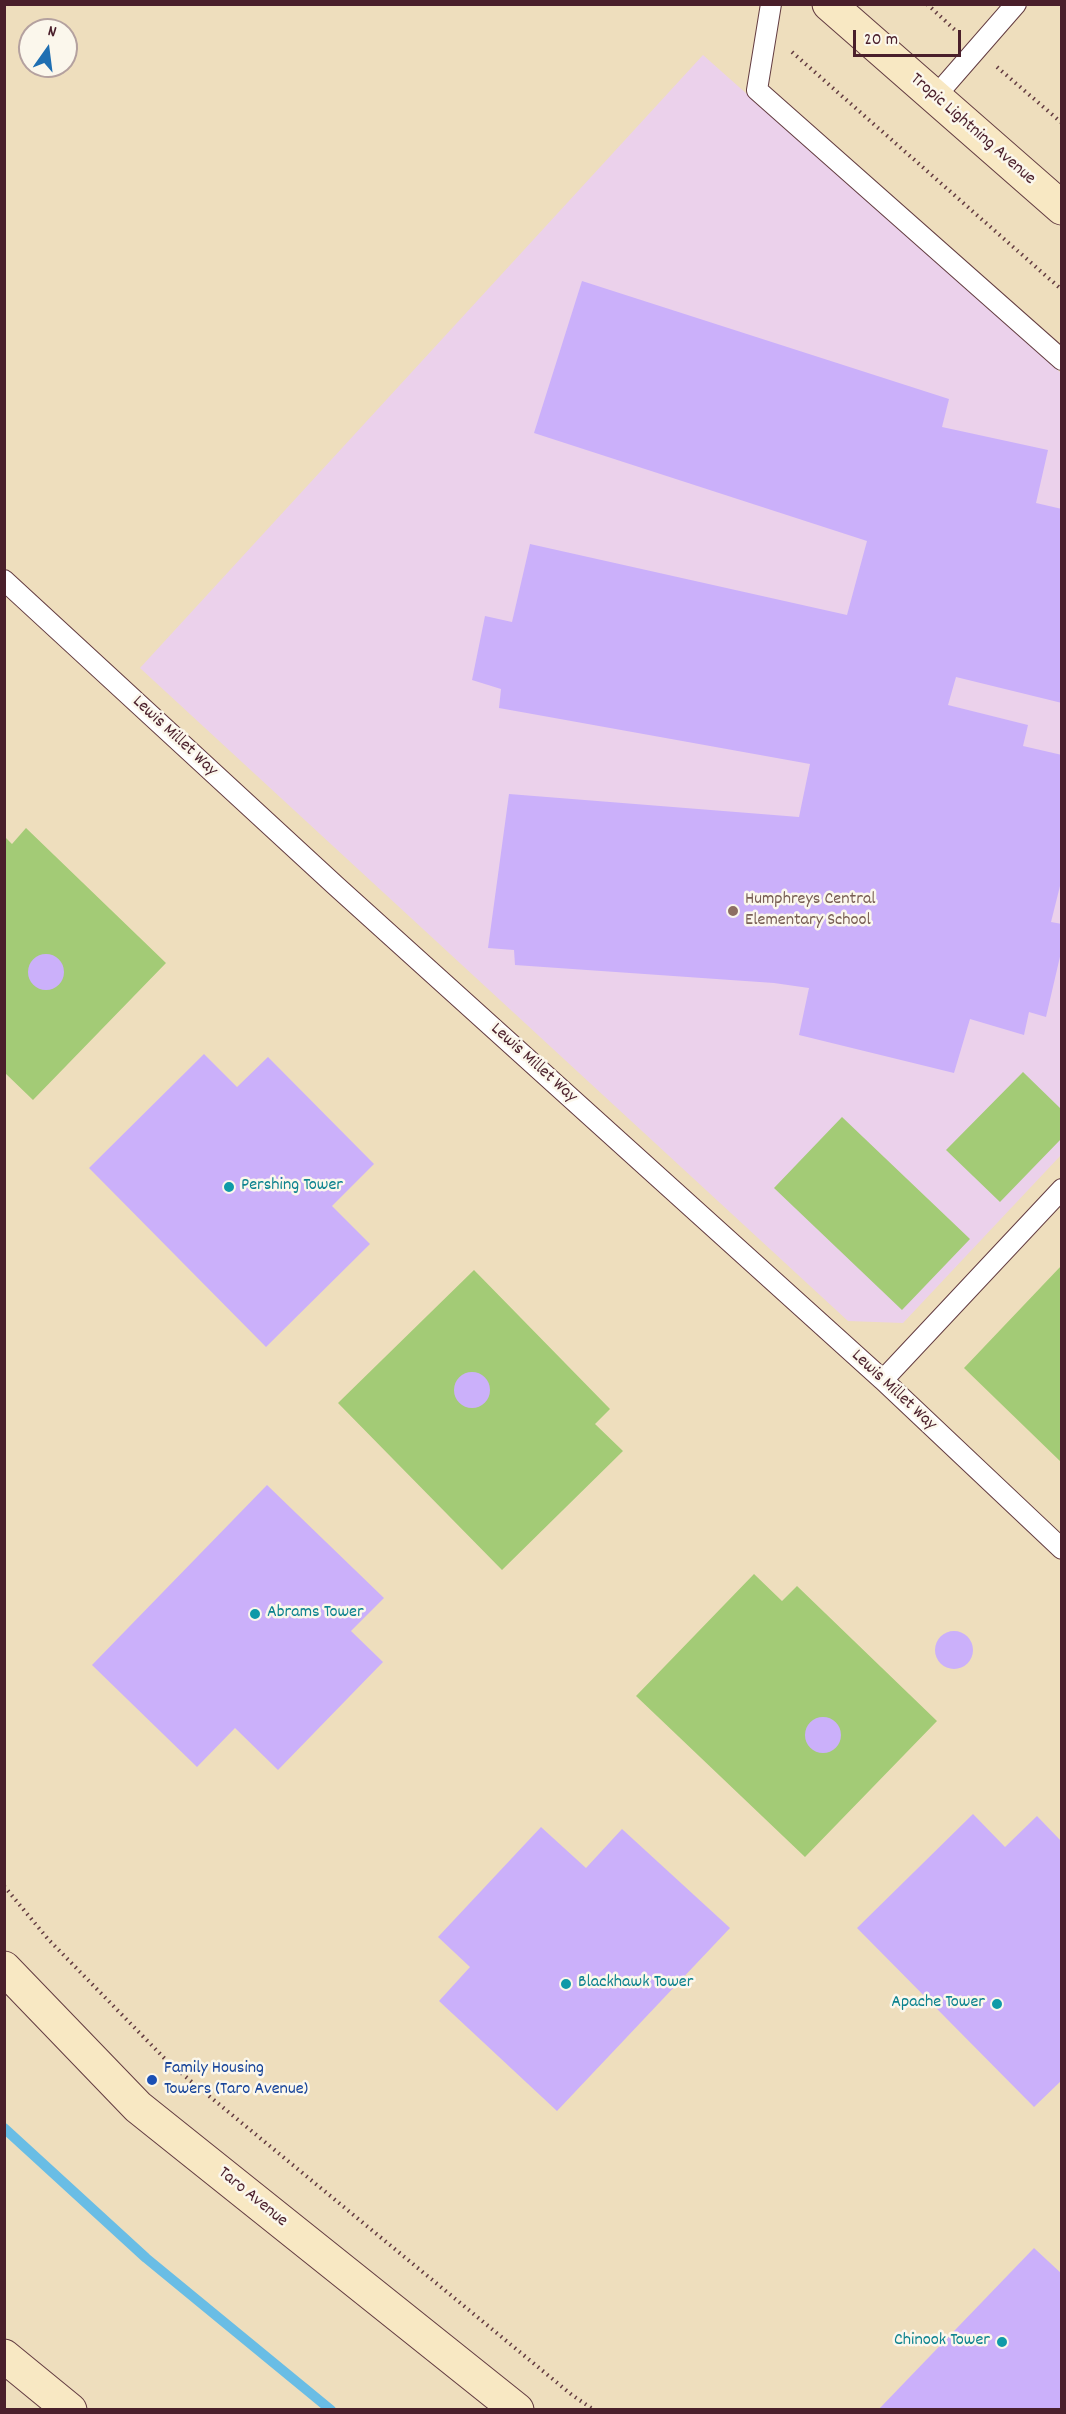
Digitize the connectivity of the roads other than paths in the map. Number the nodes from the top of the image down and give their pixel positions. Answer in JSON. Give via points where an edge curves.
{"nodes":[{"id":1,"x":771,"y":4,"type":"edge"},
{"id":2,"x":829,"y":4,"type":"edge"},
{"id":3,"x":1016,"y":4,"type":"edge"},
{"id":4,"x":934,"y":98,"type":"junction"},
{"id":5,"x":1062,"y":208,"type":"edge"},
{"id":6,"x":1062,"y":360,"type":"edge"},
{"id":7,"x":4,"y":580,"type":"edge"},
{"id":8,"x":1062,"y":1189,"type":"edge"},
{"id":9,"x":883,"y":1380,"type":"junction"},
{"id":10,"x":1062,"y":1549,"type":"edge"},
{"id":11,"x":4,"y":1968,"type":"edge"},
{"id":12,"x":4,"y":2356,"type":"edge"},
{"id":13,"x":70,"y":2409,"type":"edge"},
{"id":14,"x":517,"y":2409,"type":"edge"}],
"edges":[{"from":1,"to":6,"type":"lane","via":[[758,90]]},
{"from":2,"to":4,"type":"street","name":"Tropic Lightning Avenue"},
{"from":3,"to":4,"type":"lane"},
{"from":4,"to":5,"type":"street","name":"Tropic Lightning Avenue"},
{"from":7,"to":9,"type":"lane","name":"Lewis Millet Way"},
{"from":8,"to":9,"type":"lane"},
{"from":9,"to":10,"type":"lane","name":"Lewis Millet Way"},
{"from":11,"to":14,"type":"street","name":"Taro Avenue","via":[[138,2107]]},
{"from":12,"to":13,"type":"street"}]}
